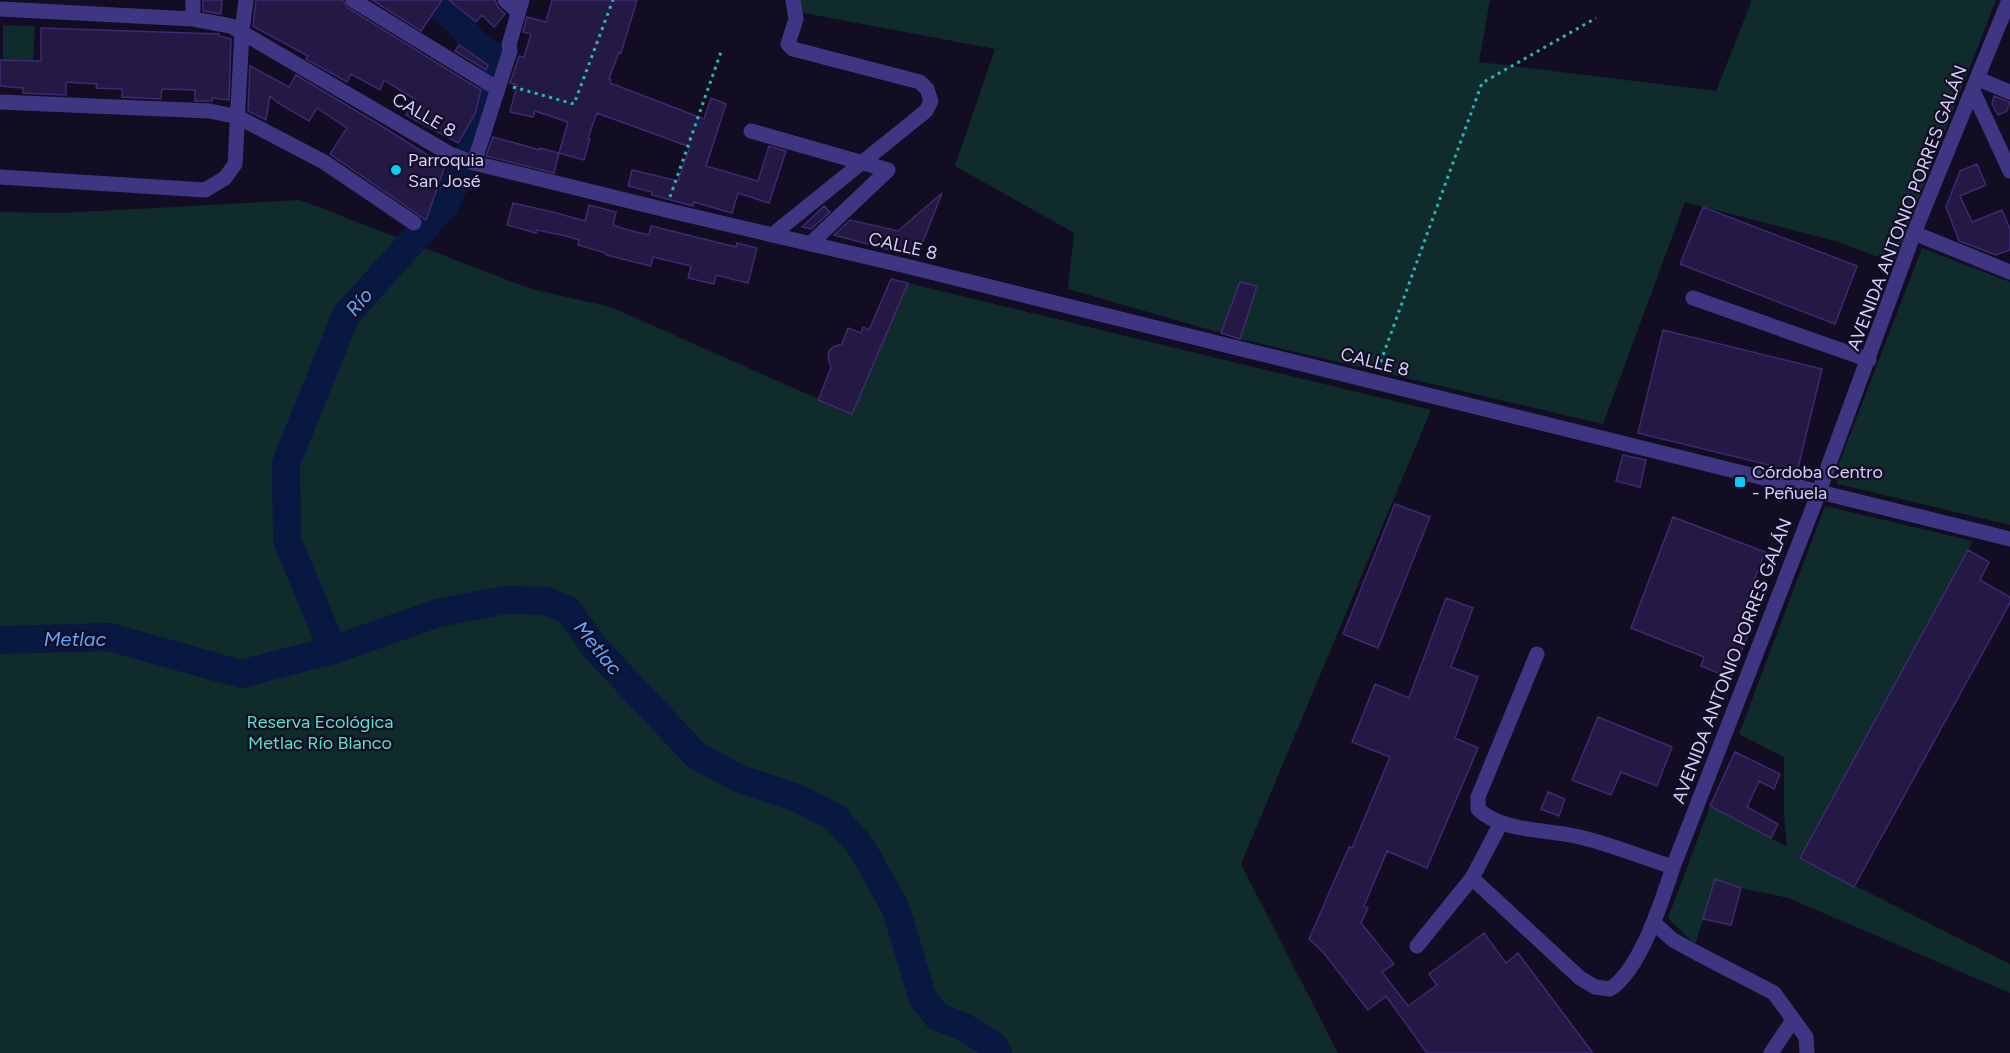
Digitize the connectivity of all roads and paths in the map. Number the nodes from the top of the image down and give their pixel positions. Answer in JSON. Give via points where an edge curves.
{"nodes":[{"id":1,"x":193,"y":0,"type":"edge"},
{"id":2,"x":246,"y":0,"type":"edge"},
{"id":3,"x":353,"y":0,"type":"edge"},
{"id":4,"x":505,"y":0,"type":"edge"},
{"id":5,"x":613,"y":0,"type":"edge"},
{"id":6,"x":794,"y":0,"type":"edge"},
{"id":7,"x":2009,"y":0,"type":"edge"},
{"id":8,"x":86,"y":6,"type":"edge"},
{"id":9,"x":520,"y":6,"type":"edge"},
{"id":10,"x":0,"y":9,"type":"edge"},
{"id":11,"x":1596,"y":18,"type":"dead end"},
{"id":12,"x":193,"y":19,"type":"junction"},
{"id":13,"x":242,"y":31,"type":"junction"},
{"id":14,"x":722,"y":49,"type":"dead end"},
{"id":15,"x":1976,"y":85,"type":"junction"},
{"id":16,"x":499,"y":86,"type":"junction"},
{"id":17,"x":2010,"y":92,"type":"edge"},
{"id":18,"x":0,"y":102,"type":"edge"},
{"id":19,"x":238,"y":117,"type":"junction"},
{"id":20,"x":751,"y":131,"type":"dead end"},
{"id":21,"x":863,"y":162,"type":"junction"},
{"id":22,"x":474,"y":163,"type":"junction"},
{"id":23,"x":2010,"y":171,"type":"edge"},
{"id":24,"x":0,"y":177,"type":"edge"},
{"id":25,"x":666,"y":210,"type":"junction"},
{"id":26,"x":414,"y":223,"type":"dead end"},
{"id":27,"x":1914,"y":233,"type":"junction"},
{"id":28,"x":772,"y":236,"type":"junction"},
{"id":29,"x":810,"y":244,"type":"junction"},
{"id":30,"x":2010,"y":272,"type":"edge"},
{"id":31,"x":1693,"y":298,"type":"dead end"},
{"id":32,"x":1869,"y":360,"type":"junction"},
{"id":33,"x":1373,"y":382,"type":"junction"},
{"id":34,"x":1818,"y":492,"type":"junction"},
{"id":35,"x":2010,"y":539,"type":"edge"},
{"id":36,"x":1537,"y":654,"type":"dead end"},
{"id":37,"x":1501,"y":823,"type":"junction"},
{"id":38,"x":1673,"y":867,"type":"junction"},
{"id":39,"x":1472,"y":878,"type":"junction"},
{"id":40,"x":1654,"y":923,"type":"junction"},
{"id":41,"x":1418,"y":945,"type":"dead end"},
{"id":42,"x":1793,"y":1020,"type":"junction"},
{"id":43,"x":1772,"y":1053,"type":"edge"},
{"id":44,"x":1807,"y":1053,"type":"edge"}],
"edges":[{"from":1,"to":12,"type":"street"},
{"from":2,"to":13,"type":"street"},
{"from":3,"to":16,"type":"street","via":[[482,80]]},
{"from":4,"to":9,"type":"street"},
{"from":5,"to":16,"type":"path","via":[[574,104]]},
{"from":6,"to":21,"type":"street","via":[[796,19],[788,44],[793,49],[920,82],[927,89],[931,101],[926,111]]},
{"from":7,"to":15,"type":"street","name":"AVENIDA ANTONIO PORRES GALÁN"},
{"from":8,"to":10,"type":"street","name":"CALLE 8"},
{"from":8,"to":12,"type":"street","name":"CALLE 8"},
{"from":9,"to":16,"type":"street"},
{"from":11,"to":33,"type":"path","via":[[1482,83]]},
{"from":12,"to":13,"type":"street","name":"CALLE 8"},
{"from":13,"to":19,"type":"street"},
{"from":13,"to":22,"type":"street","name":"CALLE 8","via":[[450,154]]},
{"from":14,"to":25,"type":"path"},
{"from":15,"to":17,"type":"street"},
{"from":15,"to":23,"type":"street"},
{"from":15,"to":27,"type":"street","name":"AVENIDA ANTONIO PORRES GALÁN"},
{"from":16,"to":22,"type":"street"},
{"from":18,"to":19,"type":"street","via":[[210,111]]},
{"from":19,"to":24,"type":"street","via":[[235,164],[225,178],[205,190]]},
{"from":19,"to":26,"type":"street","via":[[324,162]]},
{"from":20,"to":21,"type":"street"},
{"from":21,"to":28,"type":"street"},
{"from":21,"to":29,"type":"street","via":[[888,170]]},
{"from":22,"to":25,"type":"street","name":"CALLE 8"},
{"from":25,"to":28,"type":"street","name":"CALLE 8"},
{"from":27,"to":30,"type":"street"},
{"from":27,"to":32,"type":"street","name":"AVENIDA ANTONIO PORRES GALÁN"},
{"from":28,"to":29,"type":"street","name":"CALLE 8"},
{"from":29,"to":33,"type":"street","name":"CALLE 8"},
{"from":31,"to":32,"type":"street"},
{"from":32,"to":34,"type":"street","name":"AVENIDA ANTONIO PORRES GALÁN"},
{"from":33,"to":34,"type":"street","name":"CALLE 8"},
{"from":34,"to":35,"type":"street","name":"CALLE 8"},
{"from":34,"to":38,"type":"street","name":"AVENIDA ANTONIO PORRES GALÁN"},
{"from":36,"to":37,"type":"street","via":[[1478,797],[1478,809]]},
{"from":37,"to":38,"type":"street","via":[[1577,836]]},
{"from":37,"to":39,"type":"street"},
{"from":38,"to":40,"type":"street","name":"AVENIDA ANTONIO PORRES GALÁN"},
{"from":39,"to":40,"type":"street","name":"AVENIDA ANTONIO PORRES GALÁN","via":[[1580,978],[1595,987],[1610,989],[1621,982]]},
{"from":39,"to":41,"type":"street"},
{"from":40,"to":42,"type":"street","via":[[1673,940],[1774,993]]},
{"from":42,"to":43,"type":"street"},
{"from":42,"to":44,"type":"street","via":[[1806,1037]]}]}
